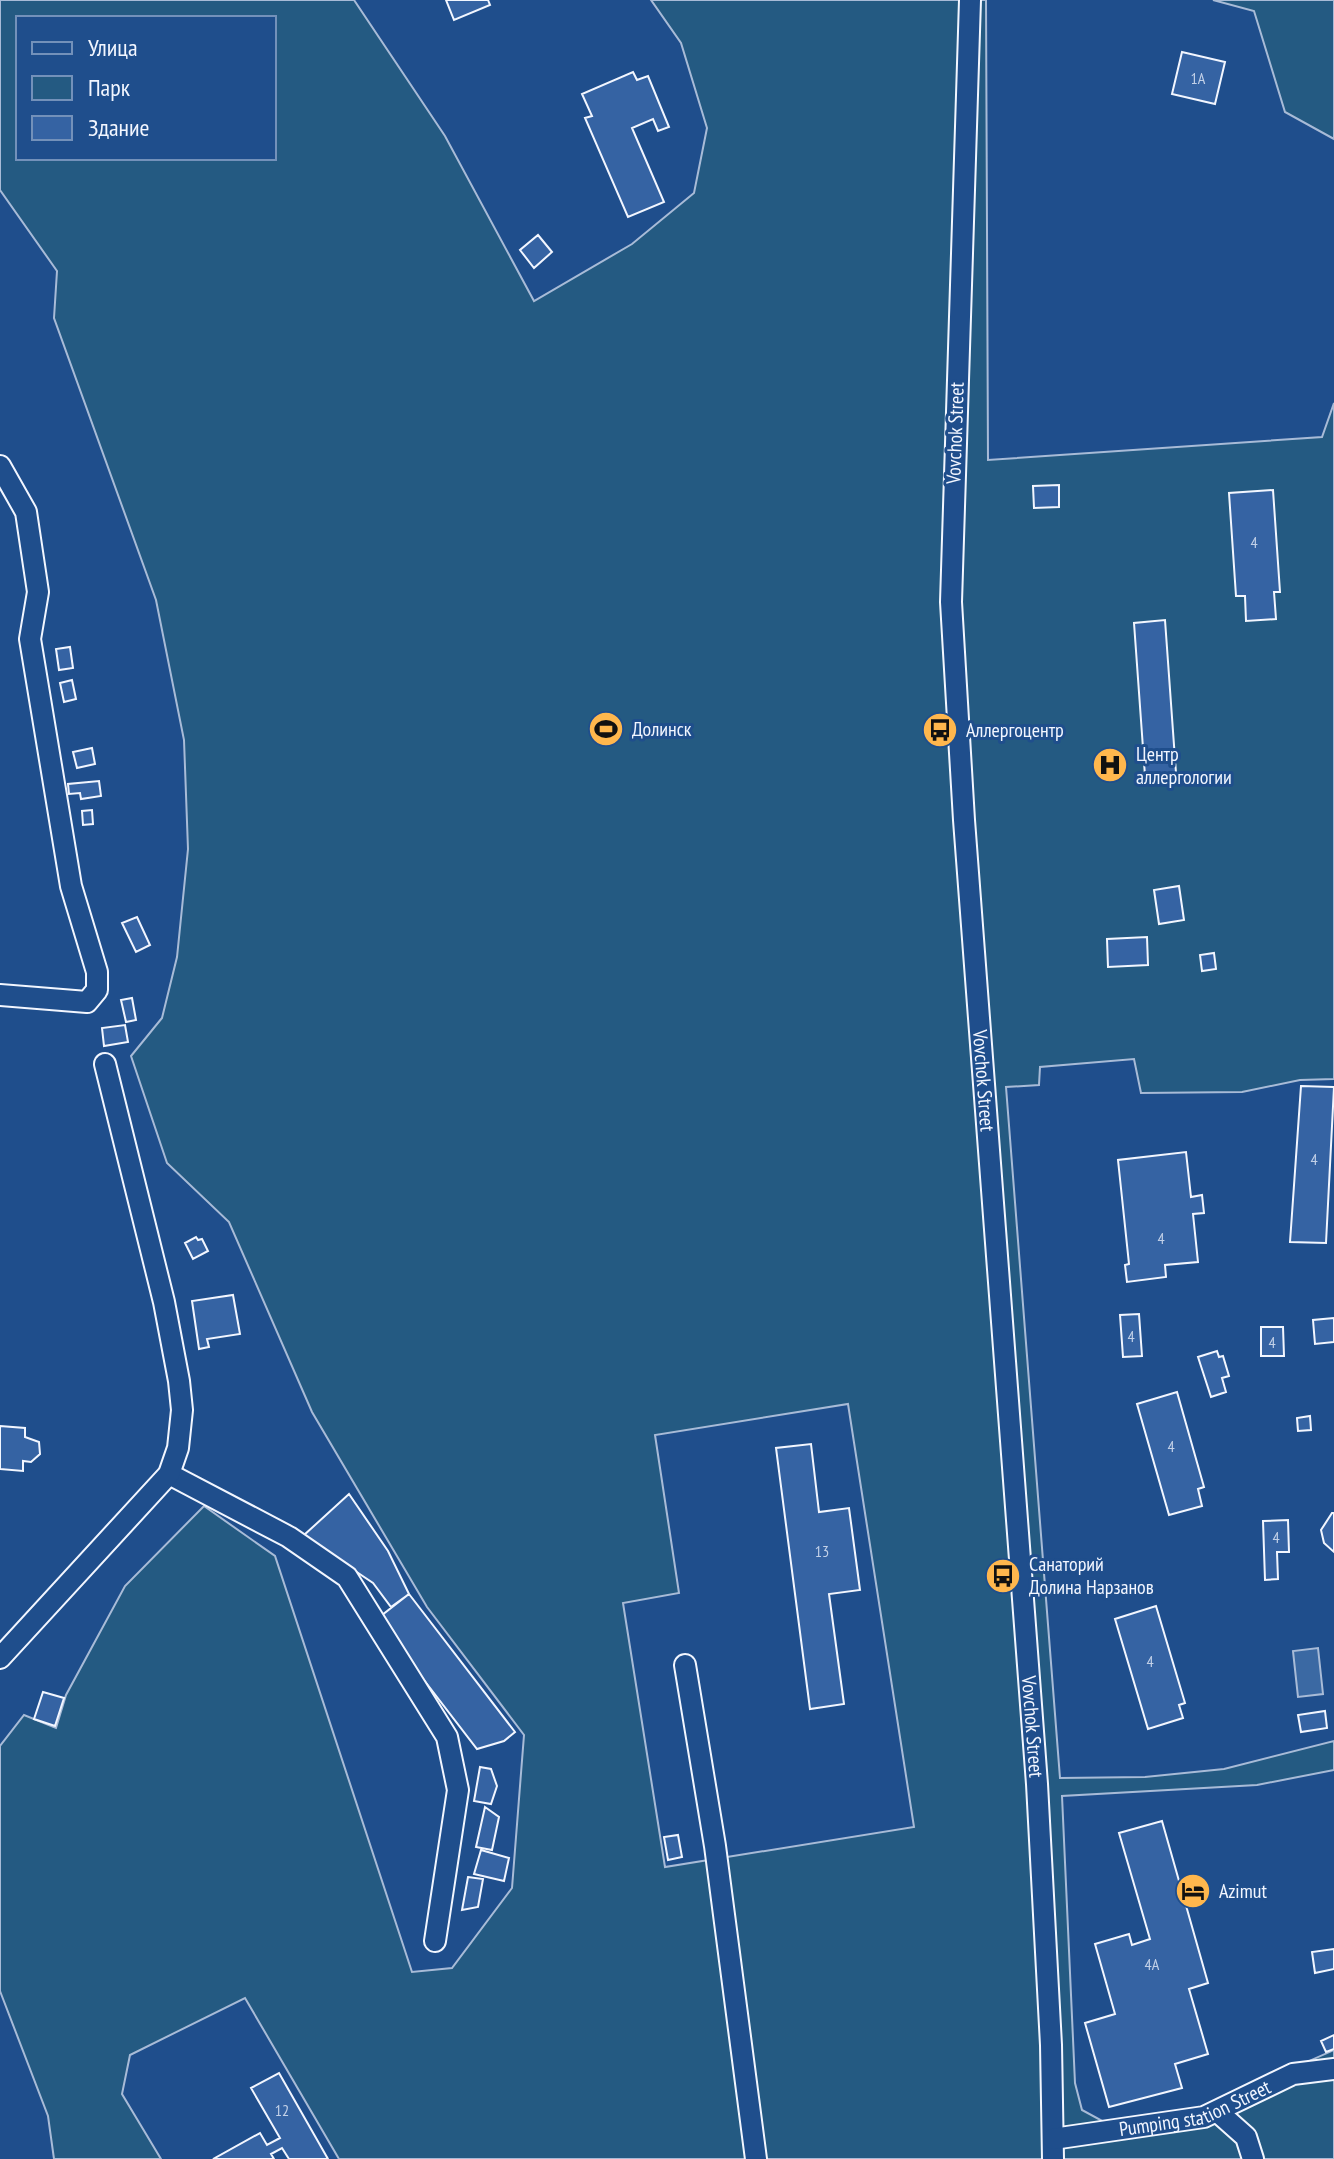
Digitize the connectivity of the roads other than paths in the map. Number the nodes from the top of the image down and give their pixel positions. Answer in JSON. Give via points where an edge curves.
{"nodes":[{"id":1,"x":970,"y":0,"type":"edge"},
{"id":2,"x":0,"y":466,"type":"edge"},
{"id":3,"x":0,"y":995,"type":"edge"},
{"id":4,"x":105,"y":1064,"type":"dead end"},
{"id":5,"x":169,"y":1474,"type":"junction"},
{"id":6,"x":0,"y":1658,"type":"edge"},
{"id":7,"x":685,"y":1665,"type":"dead end"},
{"id":8,"x":435,"y":1941,"type":"dead end"},
{"id":9,"x":1334,"y":2069,"type":"edge"},
{"id":10,"x":1219,"y":2113,"type":"junction"},
{"id":11,"x":1053,"y":2149,"type":"edge"},
{"id":12,"x":756,"y":2159,"type":"edge"},
{"id":13,"x":1253,"y":2159,"type":"edge"}],
"edges":[{"from":1,"to":11,"type":"street","name":"Vovchok Street","via":[[951,602],[1037,1784]]},
{"from":2,"to":3,"type":"street","via":[[26,512],[38,592],[30,639],[71,886],[97,972],[97,990],[87,1002]]},
{"from":4,"to":5,"type":"street","via":[[179,1381],[180,1423]]},
{"from":5,"to":6,"type":"street"},
{"from":5,"to":8,"type":"street","via":[[289,1537],[347,1577],[447,1737],[458,1790]]},
{"from":7,"to":12,"type":"street"},
{"from":9,"to":10,"type":"street","name":"Pumping station Street","via":[[1293,2074]]},
{"from":10,"to":11,"type":"street","name":"Pumping station Street"},
{"from":10,"to":13,"type":"street","via":[[1246,2137]]}]}
